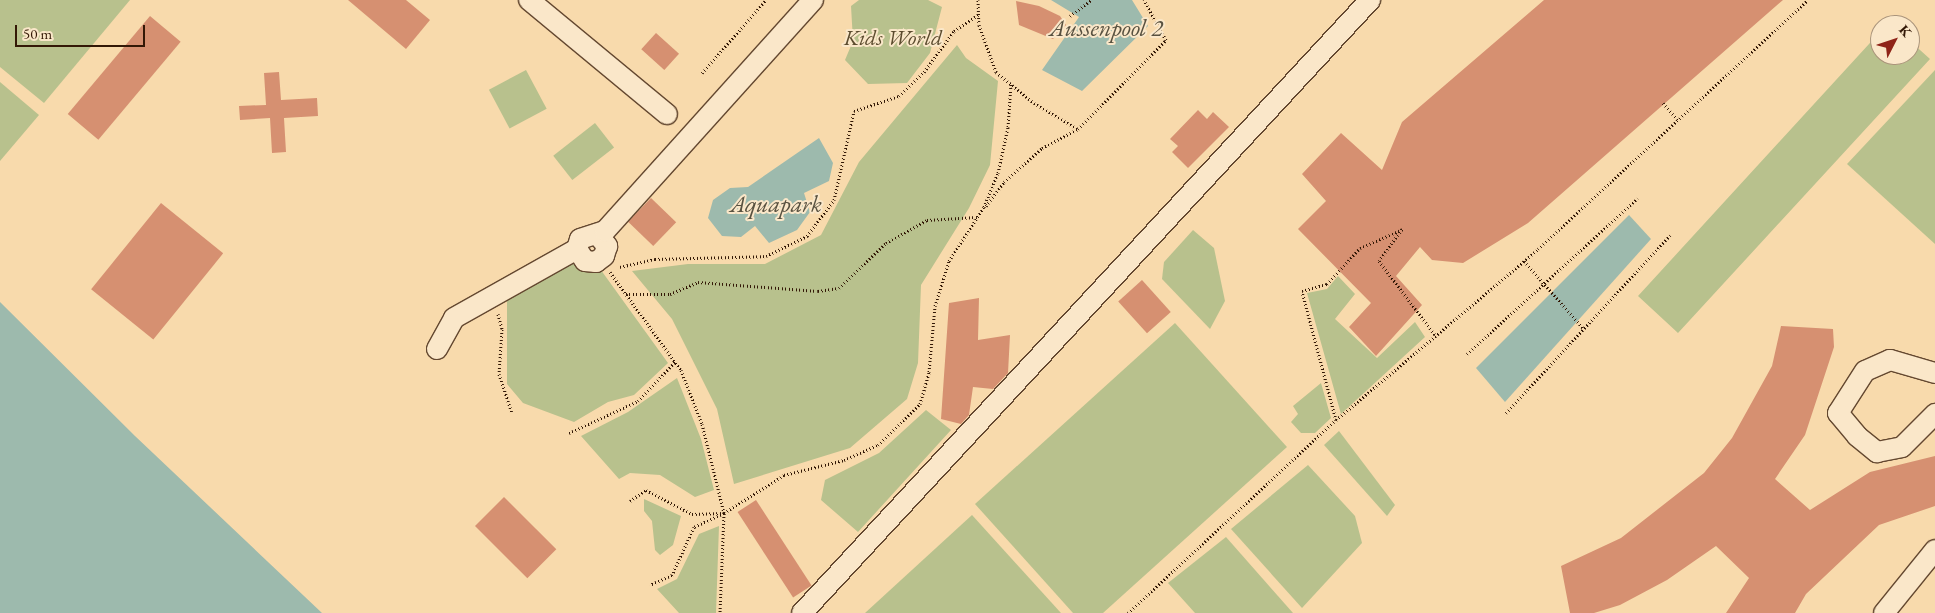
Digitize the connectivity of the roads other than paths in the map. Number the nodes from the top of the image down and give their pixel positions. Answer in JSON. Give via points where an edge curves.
{"nodes":[{"id":1,"x":530,"y":0,"type":"edge"},
{"id":2,"x":813,"y":0,"type":"edge"},
{"id":3,"x":1370,"y":0,"type":"edge"},
{"id":4,"x":667,"y":114,"type":"dead end"},
{"id":5,"x":598,"y":234,"type":"junction"},
{"id":6,"x":577,"y":249,"type":"junction"},
{"id":7,"x":437,"y":349,"type":"dead end"},
{"id":8,"x":1935,"y":373,"type":"edge"},
{"id":9,"x":1935,"y":414,"type":"edge"},
{"id":10,"x":1935,"y":550,"type":"edge"},
{"id":11,"x":802,"y":613,"type":"edge"},
{"id":12,"x":1884,"y":613,"type":"edge"}],
"edges":[{"from":1,"to":4,"type":"street"},
{"from":2,"to":5,"type":"street","via":[[605,231]]},
{"from":3,"to":11,"type":"street"},
{"from":5,"to":6,"type":"street","via":[[583,236]]},
{"from":5,"to":6,"type":"street","via":[[607,246],[606,267],[586,261]]},
{"from":6,"to":7,"type":"street","via":[[454,318]]},
{"from":8,"to":9,"type":"street","via":[[1890,360],[1864,371],[1838,413],[1857,436],[1877,452],[1902,446]]},
{"from":10,"to":12,"type":"street"}]}
